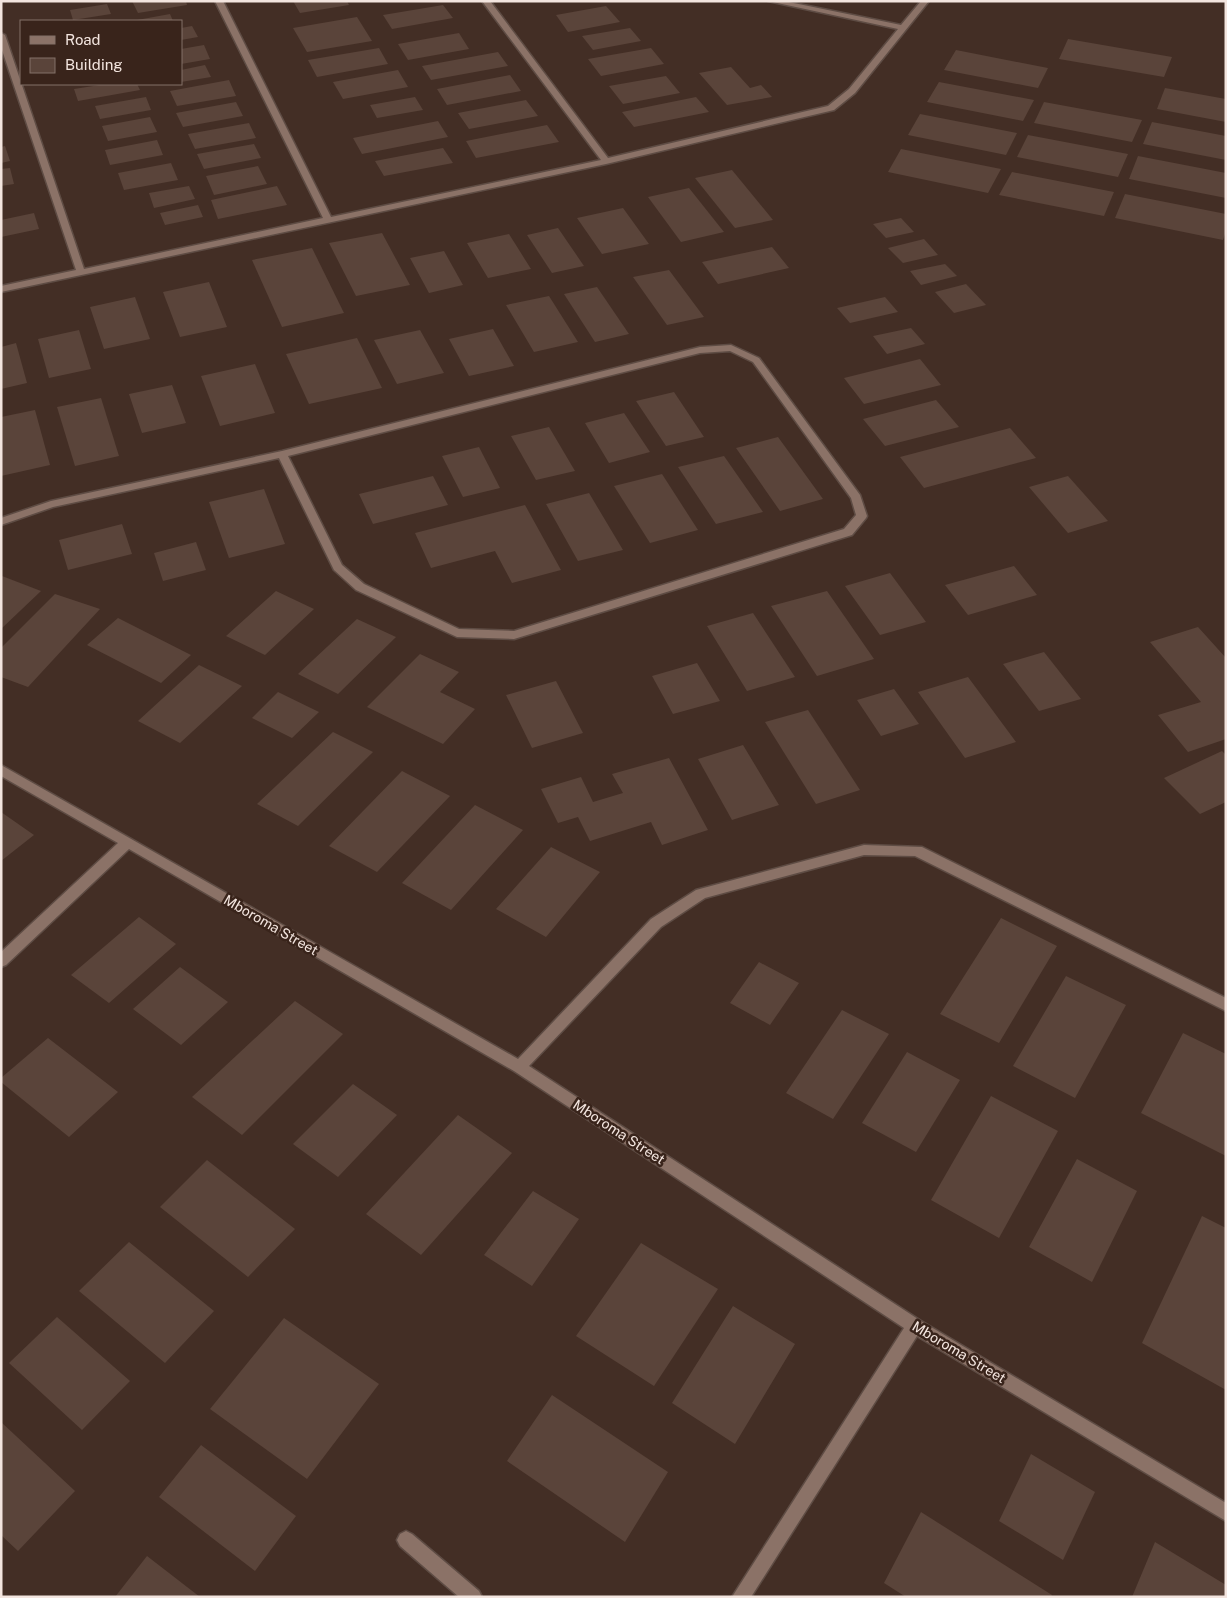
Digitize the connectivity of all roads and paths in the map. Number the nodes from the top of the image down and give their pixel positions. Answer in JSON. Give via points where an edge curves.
{"nodes":[{"id":1,"x":219,"y":1,"type":"edge"},
{"id":2,"x":486,"y":1,"type":"edge"},
{"id":3,"x":772,"y":1,"type":"edge"},
{"id":4,"x":924,"y":1,"type":"edge"},
{"id":5,"x":904,"y":28,"type":"junction"},
{"id":6,"x":1,"y":35,"type":"edge"},
{"id":7,"x":606,"y":161,"type":"junction"},
{"id":8,"x":328,"y":220,"type":"junction"},
{"id":9,"x":81,"y":272,"type":"junction"},
{"id":10,"x":1,"y":289,"type":"edge"},
{"id":11,"x":282,"y":454,"type":"junction"},
{"id":12,"x":1,"y":522,"type":"edge"},
{"id":13,"x":1,"y":770,"type":"edge"},
{"id":14,"x":127,"y":843,"type":"junction"},
{"id":15,"x":1,"y":961,"type":"edge"},
{"id":16,"x":1226,"y":1005,"type":"edge"},
{"id":17,"x":520,"y":1067,"type":"junction"},
{"id":18,"x":915,"y":1326,"type":"junction"},
{"id":19,"x":1226,"y":1513,"type":"edge"},
{"id":20,"x":406,"y":1540,"type":"dead end"},
{"id":21,"x":473,"y":1597,"type":"edge"},
{"id":22,"x":741,"y":1597,"type":"edge"}],
"edges":[{"from":1,"to":8,"type":"street"},
{"from":2,"to":7,"type":"street"},
{"from":3,"to":5,"type":"street"},
{"from":4,"to":5,"type":"street"},
{"from":5,"to":7,"type":"street","via":[[852,91],[831,108]]},
{"from":6,"to":9,"type":"street"},
{"from":7,"to":8,"type":"street"},
{"from":8,"to":9,"type":"street"},
{"from":9,"to":10,"type":"street"},
{"from":11,"to":11,"type":"street","via":[[700,350],[731,348],[756,360],[856,497],[862,516],[848,532],[514,635],[458,634],[360,587],[338,567]]},
{"from":11,"to":12,"type":"street","via":[[51,504]]},
{"from":13,"to":14,"type":"street","name":"Mboroma Street"},
{"from":14,"to":15,"type":"street"},
{"from":14,"to":17,"type":"street","name":"Mboroma Street"},
{"from":16,"to":17,"type":"street","via":[[917,852],[864,850],[701,894],[656,923]]},
{"from":17,"to":18,"type":"street","name":"Mboroma Street"},
{"from":18,"to":19,"type":"street","name":"Mboroma Street"},
{"from":18,"to":22,"type":"street"},
{"from":20,"to":21,"type":"street"}]}
